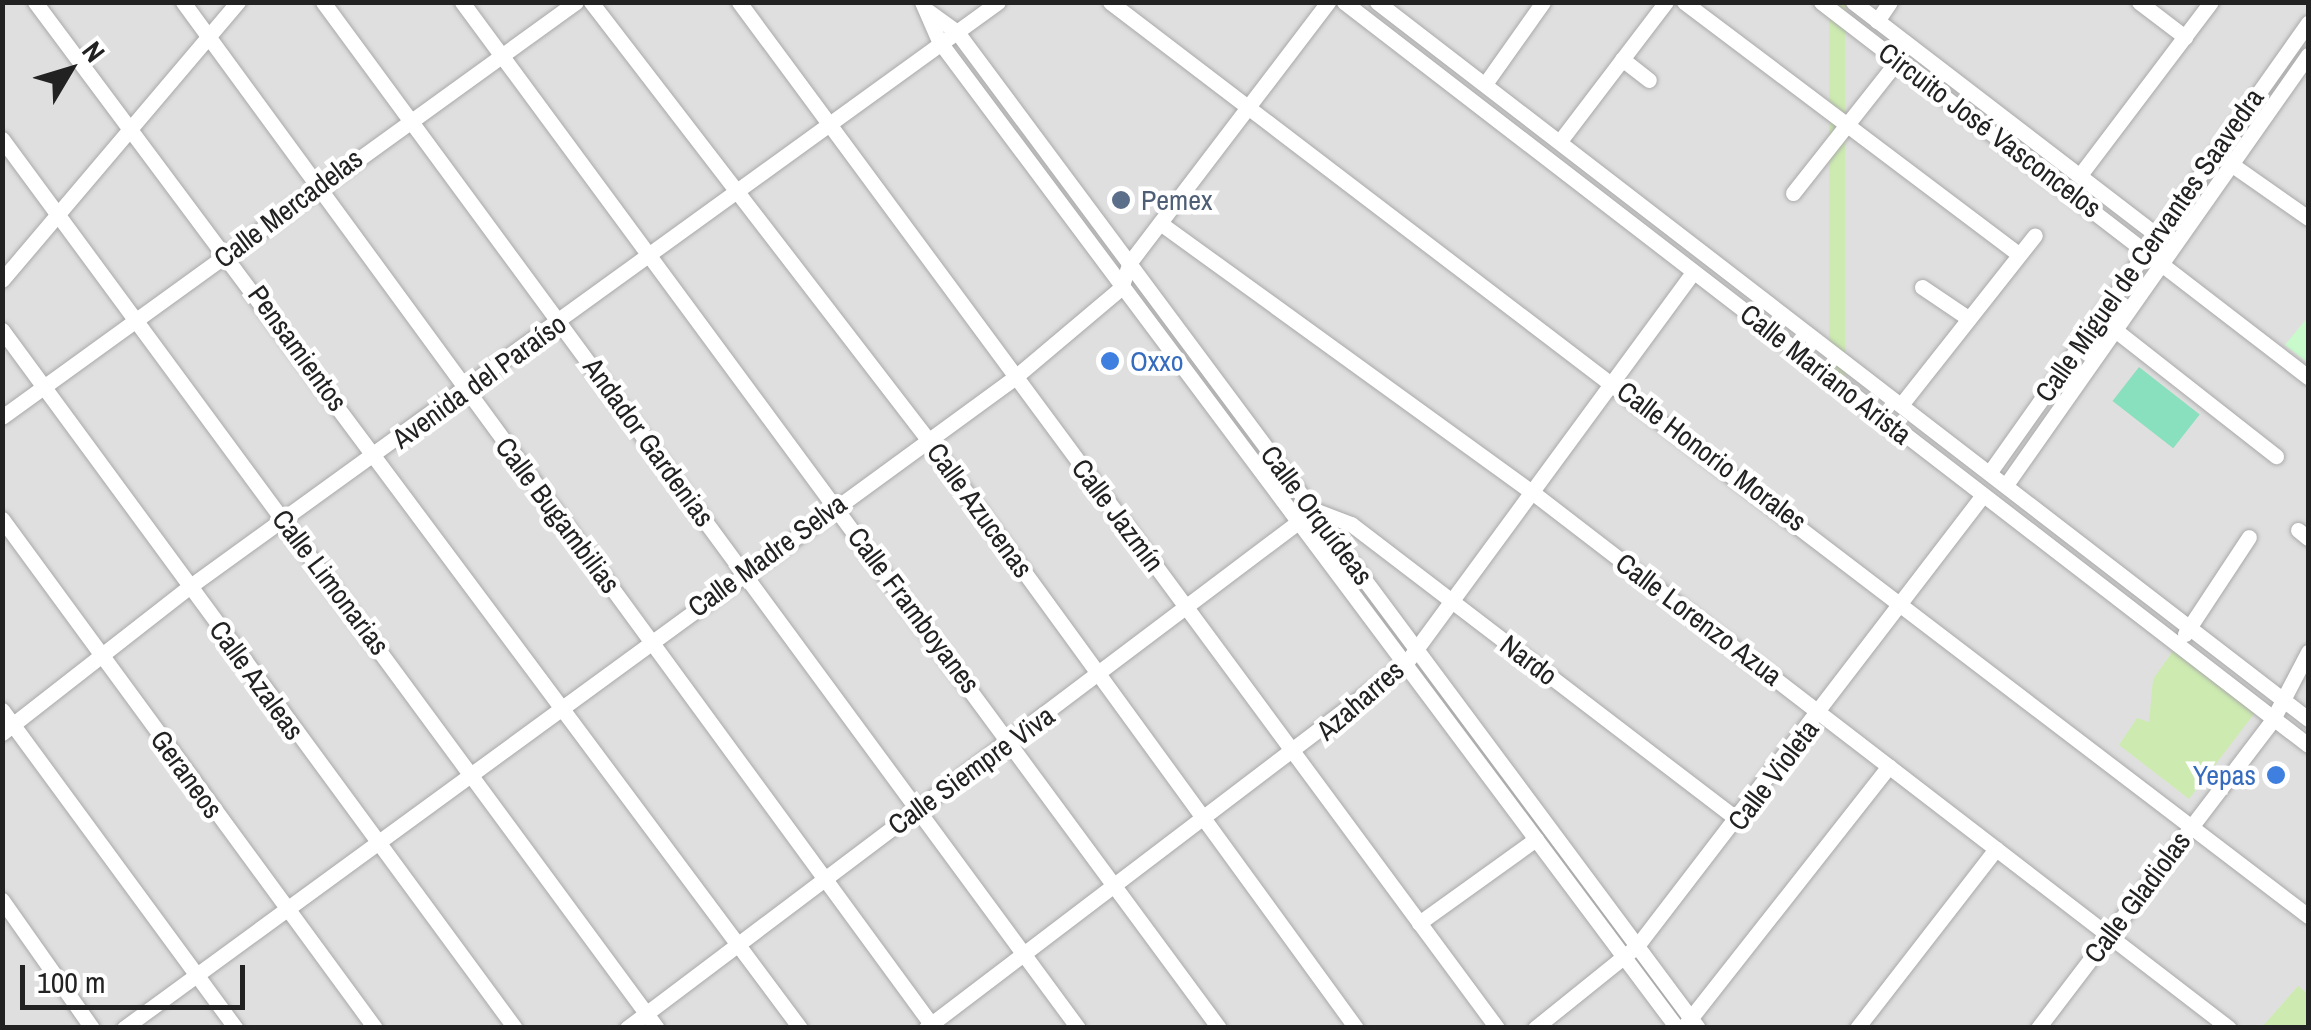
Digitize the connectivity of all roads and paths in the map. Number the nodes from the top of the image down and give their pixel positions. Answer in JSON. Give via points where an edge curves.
{"nodes":[{"id":1,"x":35,"y":2,"type":"edge"},
{"id":2,"x":182,"y":2,"type":"edge"},
{"id":3,"x":238,"y":2,"type":"edge"},
{"id":4,"x":323,"y":2,"type":"edge"},
{"id":5,"x":462,"y":2,"type":"edge"},
{"id":6,"x":576,"y":2,"type":"edge"},
{"id":7,"x":591,"y":2,"type":"edge"},
{"id":8,"x":738,"y":2,"type":"edge"},
{"id":9,"x":998,"y":2,"type":"edge"},
{"id":10,"x":1110,"y":2,"type":"edge"},
{"id":11,"x":1328,"y":2,"type":"edge"},
{"id":12,"x":1344,"y":2,"type":"edge"},
{"id":13,"x":1378,"y":2,"type":"edge"},
{"id":14,"x":1543,"y":2,"type":"edge"},
{"id":15,"x":1666,"y":2,"type":"edge"},
{"id":16,"x":1684,"y":2,"type":"edge"},
{"id":17,"x":1821,"y":2,"type":"edge"},
{"id":18,"x":1853,"y":2,"type":"edge"},
{"id":19,"x":1890,"y":2,"type":"edge"},
{"id":20,"x":2138,"y":2,"type":"edge"},
{"id":21,"x":2210,"y":2,"type":"edge"},
{"id":22,"x":925,"y":7,"type":"edge"},
{"id":23,"x":1877,"y":21,"type":"junction"},
{"id":24,"x":2308,"y":23,"type":"edge"},
{"id":25,"x":958,"y":32,"type":"junction"},
{"id":26,"x":210,"y":36,"type":"junction"},
{"id":27,"x":2185,"y":37,"type":"junction"},
{"id":28,"x":939,"y":41,"type":"junction"},
{"id":29,"x":499,"y":52,"type":"junction"},
{"id":30,"x":2308,"y":56,"type":"edge"},
{"id":31,"x":1622,"y":60,"type":"junction"},
{"id":32,"x":1898,"y":60,"type":"junction"},
{"id":33,"x":1649,"y":80,"type":"dead end"},
{"id":34,"x":1485,"y":84,"type":"junction"},
{"id":35,"x":1245,"y":104,"type":"junction"},
{"id":36,"x":409,"y":118,"type":"junction"},
{"id":37,"x":828,"y":124,"type":"junction"},
{"id":38,"x":1844,"y":125,"type":"junction"},
{"id":39,"x":134,"y":127,"type":"junction"},
{"id":40,"x":2,"y":139,"type":"edge"},
{"id":41,"x":1560,"y":141,"type":"junction"},
{"id":42,"x":2231,"y":164,"type":"junction"},
{"id":43,"x":2080,"y":176,"type":"junction"},
{"id":44,"x":320,"y":185,"type":"junction"},
{"id":45,"x":740,"y":187,"type":"junction"},
{"id":46,"x":1793,"y":193,"type":"dead end"},
{"id":47,"x":61,"y":215,"type":"junction"},
{"id":48,"x":2308,"y":218,"type":"edge"},
{"id":49,"x":1160,"y":223,"type":"junction"},
{"id":50,"x":2035,"y":235,"type":"dead end"},
{"id":51,"x":2149,"y":240,"type":"junction"},
{"id":52,"x":2164,"y":252,"type":"junction"},
{"id":53,"x":228,"y":253,"type":"junction"},
{"id":54,"x":649,"y":253,"type":"junction"},
{"id":55,"x":2020,"y":254,"type":"junction"},
{"id":56,"x":1130,"y":262,"type":"junction"},
{"id":57,"x":1693,"y":272,"type":"junction"},
{"id":58,"x":2,"y":280,"type":"edge"},
{"id":59,"x":1922,"y":286,"type":"dead end"},
{"id":60,"x":1121,"y":288,"type":"junction"},
{"id":61,"x":1968,"y":318,"type":"junction"},
{"id":62,"x":140,"y":319,"type":"junction"},
{"id":63,"x":560,"y":321,"type":"junction"},
{"id":64,"x":2110,"y":326,"type":"junction"},
{"id":65,"x":2,"y":330,"type":"edge"},
{"id":66,"x":1187,"y":341,"type":"junction"},
{"id":67,"x":1170,"y":353,"type":"junction"},
{"id":68,"x":2308,"y":377,"type":"edge"},
{"id":69,"x":1014,"y":378,"type":"junction"},
{"id":70,"x":1612,"y":381,"type":"junction"},
{"id":71,"x":44,"y":388,"type":"junction"},
{"id":72,"x":466,"y":391,"type":"junction"},
{"id":73,"x":1904,"y":401,"type":"junction"},
{"id":74,"x":2,"y":417,"type":"edge"},
{"id":75,"x":926,"y":437,"type":"junction"},
{"id":76,"x":377,"y":456,"type":"junction"},
{"id":77,"x":2276,"y":456,"type":"dead end"},
{"id":78,"x":1992,"y":469,"type":"junction"},
{"id":79,"x":2008,"y":482,"type":"junction"},
{"id":80,"x":1532,"y":492,"type":"junction"},
{"id":81,"x":1983,"y":495,"type":"junction"},
{"id":82,"x":836,"y":505,"type":"junction"},
{"id":83,"x":1307,"y":515,"type":"junction"},
{"id":84,"x":2,"y":519,"type":"edge"},
{"id":85,"x":283,"y":519,"type":"junction"},
{"id":86,"x":2250,"y":537,"type":"dead end"},
{"id":87,"x":744,"y":571,"type":"junction"},
{"id":88,"x":189,"y":587,"type":"junction"},
{"id":89,"x":1448,"y":598,"type":"junction"},
{"id":90,"x":1905,"y":602,"type":"junction"},
{"id":91,"x":1189,"y":607,"type":"junction"},
{"id":92,"x":2190,"y":628,"type":"junction"},
{"id":93,"x":651,"y":640,"type":"junction"},
{"id":94,"x":2175,"y":644,"type":"junction"},
{"id":95,"x":1414,"y":646,"type":"junction"},
{"id":96,"x":2308,"y":652,"type":"edge"},
{"id":97,"x":100,"y":655,"type":"junction"},
{"id":98,"x":1406,"y":664,"type":"junction"},
{"id":99,"x":1100,"y":675,"type":"junction"},
{"id":100,"x":2285,"y":700,"type":"junction"},
{"id":101,"x":556,"y":708,"type":"junction"},
{"id":102,"x":2,"y":710,"type":"edge"},
{"id":103,"x":1821,"y":712,"type":"junction"},
{"id":104,"x":2274,"y":718,"type":"junction"},
{"id":105,"x":2308,"y":719,"type":"edge"},
{"id":106,"x":8,"y":729,"type":"edge"},
{"id":107,"x":1011,"y":739,"type":"junction"},
{"id":108,"x":2308,"y":745,"type":"edge"},
{"id":109,"x":1297,"y":754,"type":"junction"},
{"id":110,"x":1889,"y":766,"type":"junction"},
{"id":111,"x":473,"y":773,"type":"junction"},
{"id":112,"x":915,"y":810,"type":"junction"},
{"id":113,"x":1738,"y":820,"type":"junction"},
{"id":114,"x":1208,"y":822,"type":"junction"},
{"id":115,"x":2193,"y":822,"type":"junction"},
{"id":116,"x":1536,"y":839,"type":"junction"},
{"id":117,"x":378,"y":844,"type":"junction"},
{"id":118,"x":1996,"y":848,"type":"junction"},
{"id":119,"x":825,"y":877,"type":"junction"},
{"id":120,"x":1117,"y":886,"type":"junction"},
{"id":121,"x":2,"y":900,"type":"edge"},
{"id":122,"x":289,"y":913,"type":"junction"},
{"id":123,"x":2308,"y":916,"type":"edge"},
{"id":124,"x":1419,"y":923,"type":"junction"},
{"id":125,"x":2110,"y":933,"type":"junction"},
{"id":126,"x":737,"y":944,"type":"junction"},
{"id":127,"x":1631,"y":952,"type":"junction"},
{"id":128,"x":1024,"y":954,"type":"junction"},
{"id":129,"x":199,"y":978,"type":"junction"},
{"id":130,"x":646,"y":1013,"type":"junction"},
{"id":131,"x":1687,"y":1025,"type":"edge"},
{"id":132,"x":931,"y":1026,"type":"edge"},
{"id":133,"x":2228,"y":1027,"type":"edge"},
{"id":134,"x":92,"y":1028,"type":"edge"},
{"id":135,"x":124,"y":1028,"type":"edge"},
{"id":136,"x":236,"y":1028,"type":"edge"},
{"id":137,"x":375,"y":1028,"type":"edge"},
{"id":138,"x":515,"y":1028,"type":"edge"},
{"id":139,"x":626,"y":1028,"type":"edge"},
{"id":140,"x":657,"y":1028,"type":"edge"},
{"id":141,"x":800,"y":1028,"type":"edge"},
{"id":142,"x":1078,"y":1028,"type":"edge"},
{"id":143,"x":1219,"y":1028,"type":"edge"},
{"id":144,"x":1356,"y":1028,"type":"edge"},
{"id":145,"x":1497,"y":1028,"type":"edge"},
{"id":146,"x":1535,"y":1028,"type":"edge"},
{"id":147,"x":1857,"y":1028,"type":"edge"},
{"id":148,"x":2038,"y":1028,"type":"edge"}],
"edges":[{"from":1,"to":39,"type":"street","name":"Pensamientos"},
{"from":2,"to":26,"type":"street","name":"Calle Bugambilias"},
{"from":3,"to":26,"type":"street"},
{"from":4,"to":36,"type":"street","name":"Andador Gardenias"},
{"from":5,"to":29,"type":"street","name":"Calle Framboyanes"},
{"from":6,"to":29,"type":"street","name":"Calle Mercadelas"},
{"from":7,"to":45,"type":"street","name":"Calle Azucenas"},
{"from":8,"to":37,"type":"street","name":"Calle Jazmín"},
{"from":9,"to":25,"type":"street","name":"Avenida del Paraíso"},
{"from":10,"to":35,"type":"street","name":"Calle Honorio Morales"},
{"from":11,"to":35,"type":"street"},
{"from":12,"to":57,"type":"street","name":"Calle Mariano Arista"},
{"from":13,"to":34,"type":"street","name":"Calle Mariano Arista"},
{"from":14,"to":34,"type":"street"},
{"from":15,"to":31,"type":"street"},
{"from":16,"to":38,"type":"street"},
{"from":17,"to":32,"type":"street","name":"Circuito José Vasconcelos"},
{"from":18,"to":23,"type":"street","name":"Circuito José Vasconcelos"},
{"from":19,"to":23,"type":"street"},
{"from":20,"to":27,"type":"street"},
{"from":21,"to":27,"type":"street"},
{"from":22,"to":25,"type":"street","name":"Calle Orquídeas"},
{"from":22,"to":28,"type":"street","name":"Calle Orquídeas"},
{"from":23,"to":43,"type":"street","name":"Circuito José Vasconcelos"},
{"from":24,"to":51,"type":"street","name":"Calle Miguel de Cervantes Saavedra"},
{"from":25,"to":28,"type":"street","name":"Avenida del Paraíso"},
{"from":25,"to":56,"type":"street","name":"Calle Orquídeas"},
{"from":26,"to":39,"type":"street"},
{"from":26,"to":44,"type":"street","name":"Calle Bugambilias"},
{"from":27,"to":43,"type":"street"},
{"from":28,"to":37,"type":"street","name":"Avenida del Paraíso"},
{"from":28,"to":60,"type":"street","name":"Calle Orquídeas"},
{"from":29,"to":36,"type":"street","name":"Calle Mercadelas"},
{"from":29,"to":54,"type":"street","name":"Calle Framboyanes"},
{"from":30,"to":42,"type":"street","name":"Calle Miguel de Cervantes Saavedra"},
{"from":31,"to":33,"type":"street"},
{"from":31,"to":41,"type":"street"},
{"from":32,"to":38,"type":"street"},
{"from":32,"to":51,"type":"street","name":"Circuito José Vasconcelos"},
{"from":34,"to":41,"type":"street","name":"Calle Mariano Arista"},
{"from":35,"to":49,"type":"street"},
{"from":35,"to":70,"type":"street","name":"Calle Honorio Morales"},
{"from":36,"to":44,"type":"street","name":"Calle Mercadelas"},
{"from":36,"to":63,"type":"street","name":"Andador Gardenias"},
{"from":37,"to":45,"type":"street","name":"Avenida del Paraíso"},
{"from":37,"to":69,"type":"street","name":"Calle Jazmín"},
{"from":38,"to":46,"type":"street"},
{"from":38,"to":55,"type":"street"},
{"from":39,"to":47,"type":"street"},
{"from":39,"to":53,"type":"street","name":"Pensamientos"},
{"from":40,"to":47,"type":"street","name":"Calle Limonarias"},
{"from":41,"to":73,"type":"street","name":"Calle Mariano Arista"},
{"from":42,"to":48,"type":"street"},
{"from":42,"to":52,"type":"street","name":"Calle Miguel de Cervantes Saavedra"},
{"from":43,"to":51,"type":"street","name":"Circuito José Vasconcelos"},
{"from":44,"to":53,"type":"street","name":"Calle Mercadelas"},
{"from":44,"to":72,"type":"street","name":"Calle Bugambilias"},
{"from":45,"to":54,"type":"street","name":"Avenida del Paraíso"},
{"from":45,"to":75,"type":"street","name":"Calle Azucenas"},
{"from":47,"to":58,"type":"street"},
{"from":47,"to":62,"type":"street","name":"Calle Limonarias"},
{"from":49,"to":56,"type":"street"},
{"from":49,"to":80,"type":"street","name":"Calle Lorenzo Azua"},
{"from":50,"to":55,"type":"street"},
{"from":51,"to":52,"type":"street","name":"Circuito José Vasconcelos"},
{"from":51,"to":78,"type":"street","name":"Calle Miguel de Cervantes Saavedra"},
{"from":52,"to":64,"type":"street","name":"Calle Miguel de Cervantes Saavedra"},
{"from":52,"to":68,"type":"street","name":"Circuito José Vasconcelos"},
{"from":53,"to":62,"type":"street","name":"Calle Mercadelas"},
{"from":53,"to":76,"type":"street","name":"Pensamientos"},
{"from":54,"to":63,"type":"street","name":"Avenida del Paraíso"},
{"from":54,"to":82,"type":"street","name":"Calle Framboyanes"},
{"from":55,"to":61,"type":"street"},
{"from":56,"to":60,"type":"street"},
{"from":56,"to":66,"type":"street","name":"Calle Orquídeas"},
{"from":57,"to":70,"type":"street","name":"Azaharres"},
{"from":57,"to":81,"type":"street","name":"Calle Mariano Arista"},
{"from":59,"to":61,"type":"street"},
{"from":60,"to":67,"type":"street","name":"Calle Orquídeas"},
{"from":60,"to":69,"type":"street","name":"Calle Madre Selva"},
{"from":61,"to":73,"type":"street"},
{"from":62,"to":71,"type":"street","name":"Calle Mercadelas"},
{"from":62,"to":85,"type":"street","name":"Calle Limonarias"},
{"from":63,"to":72,"type":"street","name":"Avenida del Paraíso"},
{"from":63,"to":87,"type":"street","name":"Andador Gardenias"},
{"from":64,"to":77,"type":"street"},
{"from":64,"to":79,"type":"street","name":"Calle Miguel de Cervantes Saavedra"},
{"from":65,"to":71,"type":"street","name":"Calle Azaleas"},
{"from":66,"to":67,"type":"street"},
{"from":66,"to":83,"type":"street","name":"Calle Orquídeas"},
{"from":67,"to":83,"type":"street","name":"Calle Orquídeas"},
{"from":69,"to":75,"type":"street","name":"Calle Madre Selva"},
{"from":69,"to":91,"type":"street","name":"Calle Jazmín"},
{"from":70,"to":80,"type":"street","name":"Azaharres"},
{"from":70,"to":90,"type":"street","name":"Calle Honorio Morales"},
{"from":71,"to":74,"type":"street","name":"Calle Mercadelas"},
{"from":71,"to":88,"type":"street","name":"Calle Azaleas"},
{"from":72,"to":76,"type":"street","name":"Avenida del Paraíso"},
{"from":72,"to":93,"type":"street","name":"Calle Bugambilias"},
{"from":73,"to":78,"type":"street","name":"Calle Mariano Arista"},
{"from":75,"to":82,"type":"street","name":"Calle Madre Selva"},
{"from":75,"to":99,"type":"street","name":"Calle Azucenas"},
{"from":76,"to":85,"type":"street","name":"Avenida del Paraíso"},
{"from":76,"to":101,"type":"street","name":"Pensamientos"},
{"from":78,"to":79,"type":"street","name":"Calle Mariano Arista"},
{"from":79,"to":92,"type":"street","name":"Calle Mariano Arista"},
{"from":80,"to":89,"type":"street","name":"Azaharres"},
{"from":80,"to":103,"type":"street","name":"Calle Lorenzo Azua"},
{"from":81,"to":90,"type":"street","name":"Calle Violeta"},
{"from":81,"to":94,"type":"street","name":"Calle Mariano Arista"},
{"from":82,"to":87,"type":"street","name":"Calle Madre Selva"},
{"from":82,"to":107,"type":"street","name":"Calle Framboyanes"},
{"from":83,"to":89,"type":"street","name":"Nardo","via":[[1352,524]]},
{"from":83,"to":91,"type":"street","name":"Calle Siempre Viva"},
{"from":83,"to":95,"type":"street","name":"Calle Orquídeas"},
{"from":83,"to":98,"type":"street","name":"Calle Orquídeas"},
{"from":84,"to":97,"type":"street","name":"Geraneos"},
{"from":85,"to":88,"type":"street","name":"Avenida del Paraíso"},
{"from":85,"to":111,"type":"street","name":"Calle Limonarias"},
{"from":86,"to":92,"type":"street"},
{"from":87,"to":93,"type":"street","name":"Calle Madre Selva"},
{"from":87,"to":112,"type":"street","name":"Andador Gardenias"},
{"from":88,"to":97,"type":"street","name":"Avenida del Paraíso"},
{"from":88,"to":117,"type":"street","name":"Calle Azaleas"},
{"from":89,"to":95,"type":"street","name":"Azaharres"},
{"from":89,"to":113,"type":"street","name":"Nardo"},
{"from":90,"to":103,"type":"street","name":"Calle Violeta"},
{"from":90,"to":115,"type":"street","name":"Calle Honorio Morales"},
{"from":91,"to":99,"type":"street","name":"Calle Siempre Viva"},
{"from":91,"to":109,"type":"street","name":"Calle Jazmín"},
{"from":92,"to":94,"type":"street"},
{"from":92,"to":100,"type":"street","name":"Calle Mariano Arista"},
{"from":93,"to":101,"type":"street","name":"Calle Madre Selva"},
{"from":93,"to":119,"type":"street","name":"Calle Bugambilias"},
{"from":94,"to":104,"type":"street","name":"Calle Mariano Arista"},
{"from":95,"to":98,"type":"street","name":"Azaharres"},
{"from":95,"to":127,"type":"street","name":"Calle Orquídeas"},
{"from":96,"to":100,"type":"street","name":"Calle Gladiolas"},
{"from":97,"to":106,"type":"street","name":"Avenida del Paraíso"},
{"from":97,"to":122,"type":"street","name":"Geraneos"},
{"from":98,"to":109,"type":"street","name":"Azaharres"},
{"from":98,"to":116,"type":"street","name":"Calle Orquídeas"},
{"from":99,"to":107,"type":"street","name":"Calle Siempre Viva"},
{"from":99,"to":114,"type":"street","name":"Calle Azucenas"},
{"from":100,"to":104,"type":"street","name":"Calle Gladiolas"},
{"from":100,"to":105,"type":"street","name":"Calle Mariano Arista"},
{"from":101,"to":111,"type":"street","name":"Calle Madre Selva"},
{"from":101,"to":126,"type":"street"},
{"from":102,"to":106,"type":"street"},
{"from":103,"to":110,"type":"street","name":"Calle Lorenzo Azua"},
{"from":103,"to":113,"type":"street","name":"Calle Violeta"},
{"from":104,"to":108,"type":"street","name":"Calle Mariano Arista"},
{"from":104,"to":115,"type":"street","name":"Calle Gladiolas"},
{"from":106,"to":129,"type":"street"},
{"from":107,"to":112,"type":"street","name":"Calle Siempre Viva"},
{"from":107,"to":120,"type":"street","name":"Calle Framboyanes"},
{"from":109,"to":114,"type":"street","name":"Azaharres"},
{"from":109,"to":124,"type":"street","name":"Calle Jazmín"},
{"from":110,"to":118,"type":"street","name":"Calle Lorenzo Azua"},
{"from":110,"to":131,"type":"street"},
{"from":111,"to":117,"type":"street","name":"Calle Madre Selva"},
{"from":111,"to":130,"type":"street","name":"Calle Limonarias"},
{"from":112,"to":119,"type":"street","name":"Calle Siempre Viva"},
{"from":112,"to":128,"type":"street","name":"Andador Gardenias"},
{"from":113,"to":127,"type":"street","name":"Calle Violeta"},
{"from":114,"to":120,"type":"street","name":"Azaharres"},
{"from":114,"to":144,"type":"street","name":"Calle Azucenas"},
{"from":115,"to":123,"type":"street","name":"Calle Honorio Morales"},
{"from":115,"to":125,"type":"street","name":"Calle Gladiolas"},
{"from":116,"to":124,"type":"street"},
{"from":116,"to":127,"type":"street","name":"Calle Orquídeas"},
{"from":117,"to":122,"type":"street","name":"Calle Madre Selva"},
{"from":117,"to":138,"type":"street","name":"Calle Azaleas"},
{"from":118,"to":125,"type":"street","name":"Calle Lorenzo Azua"},
{"from":118,"to":147,"type":"street"},
{"from":119,"to":126,"type":"street","name":"Calle Siempre Viva"},
{"from":119,"to":132,"type":"street","name":"Calle Bugambilias"},
{"from":120,"to":128,"type":"street","name":"Azaharres"},
{"from":120,"to":143,"type":"street","name":"Calle Framboyanes"},
{"from":121,"to":134,"type":"street"},
{"from":122,"to":129,"type":"street","name":"Calle Madre Selva"},
{"from":122,"to":137,"type":"street","name":"Geraneos"},
{"from":124,"to":145,"type":"street","name":"Calle Jazmín"},
{"from":125,"to":133,"type":"street","name":"Calle Lorenzo Azua"},
{"from":125,"to":148,"type":"street","name":"Calle Gladiolas"},
{"from":126,"to":130,"type":"street","name":"Calle Siempre Viva"},
{"from":126,"to":141,"type":"street"},
{"from":127,"to":131,"type":"street","name":"Calle Orquídeas"},
{"from":127,"to":146,"type":"street","name":"Calle Violeta"},
{"from":128,"to":132,"type":"street","name":"Azaharres"},
{"from":128,"to":142,"type":"street","name":"Andador Gardenias"},
{"from":129,"to":135,"type":"street","name":"Calle Madre Selva"},
{"from":129,"to":136,"type":"street"},
{"from":130,"to":139,"type":"street","name":"Calle Siempre Viva"},
{"from":130,"to":140,"type":"street","name":"Calle Limonarias"}]}
